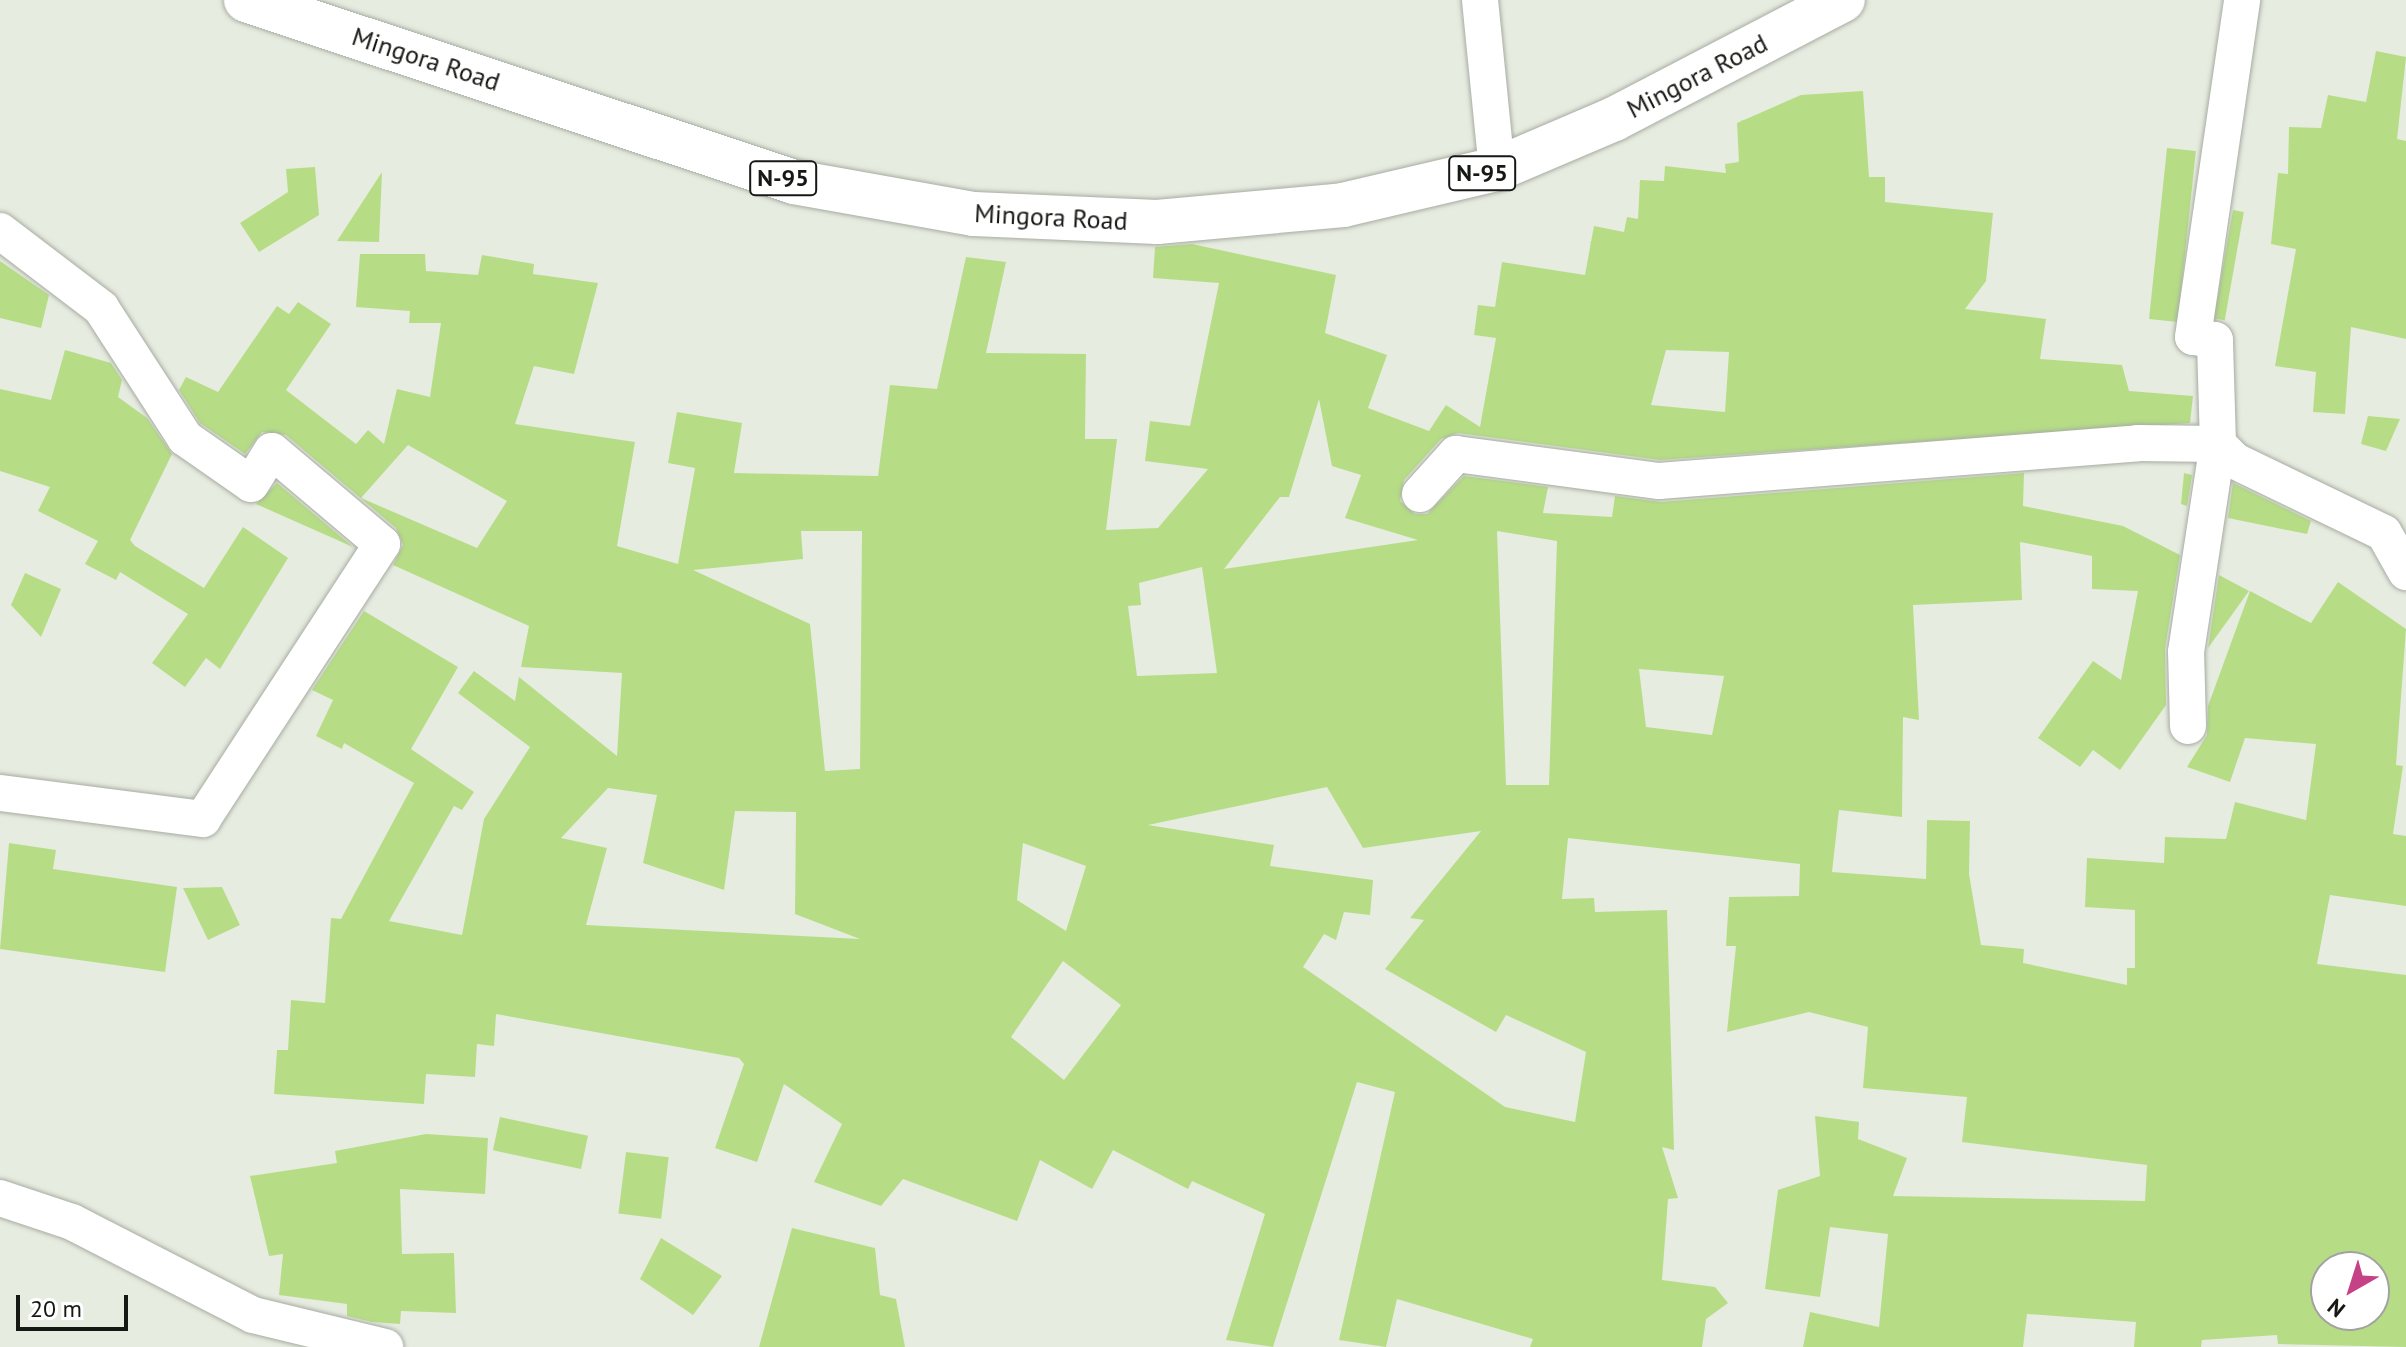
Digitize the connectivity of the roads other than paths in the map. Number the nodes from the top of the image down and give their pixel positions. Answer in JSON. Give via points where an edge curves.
{"nodes":[{"id":1,"x":246,"y":0,"type":"edge"},
{"id":2,"x":1480,"y":0,"type":"edge"},
{"id":3,"x":1843,"y":0,"type":"edge"},
{"id":4,"x":2242,"y":0,"type":"edge"},
{"id":5,"x":1497,"y":169,"type":"junction"},
{"id":6,"x":0,"y":231,"type":"edge"},
{"id":7,"x":2218,"y":444,"type":"junction"},
{"id":8,"x":1420,"y":494,"type":"dead end"},
{"id":9,"x":2406,"y":572,"type":"edge"},
{"id":10,"x":2188,"y":726,"type":"dead end"},
{"id":11,"x":0,"y":793,"type":"edge"},
{"id":12,"x":0,"y":1198,"type":"edge"},
{"id":13,"x":385,"y":1347,"type":"edge"}],
"edges":[{"from":1,"to":5,"type":"highway","name":"Mingora Road","number":"N-95","via":[[794,182],[974,214],[1157,222],[1343,205]]},
{"from":2,"to":5,"type":"street"},
{"from":3,"to":5,"type":"highway","name":"Mingora Road","number":"N-95","via":[[1614,119]]},
{"from":4,"to":7,"type":"street","via":[[2193,337],[2215,340]]},
{"from":6,"to":11,"type":"street","via":[[101,308],[185,438],[251,484],[272,451],[382,544],[203,819]]},
{"from":7,"to":8,"type":"street","via":[[2138,443],[1659,481],[1456,454]]},
{"from":7,"to":9,"type":"street","via":[[2235,461],[2384,533]]},
{"from":7,"to":10,"type":"street","via":[[2186,652]]},
{"from":12,"to":13,"type":"street","via":[[72,1222],[253,1315]]}]}
